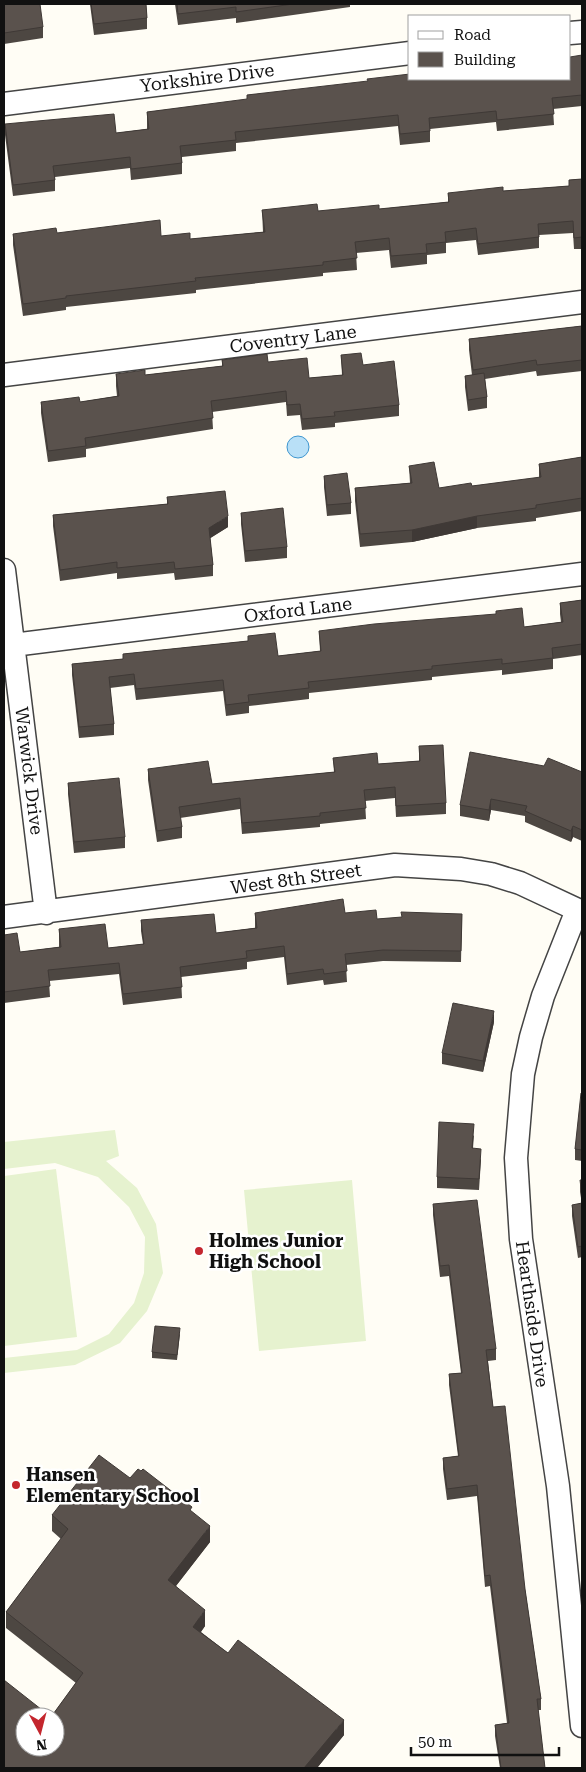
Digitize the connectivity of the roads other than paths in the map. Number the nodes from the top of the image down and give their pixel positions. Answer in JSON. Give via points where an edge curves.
{"nodes":[{"id":1,"x":408,"y":53,"type":"edge"},
{"id":2,"x":4,"y":104,"type":"edge"},
{"id":3,"x":582,"y":302,"type":"edge"},
{"id":4,"x":4,"y":375,"type":"edge"},
{"id":5,"x":4,"y":570,"type":"edge"},
{"id":6,"x":582,"y":574,"type":"edge"},
{"id":7,"x":13,"y":645,"type":"junction"},
{"id":8,"x":580,"y":911,"type":"edge"},
{"id":9,"x":46,"y":913,"type":"junction"},
{"id":10,"x":4,"y":917,"type":"edge"},
{"id":11,"x":582,"y":1726,"type":"edge"}],
"edges":[{"from":1,"to":2,"type":"street","name":"Yorkshire Drive"},
{"from":3,"to":4,"type":"street","name":"Coventry Lane"},
{"from":5,"to":7,"type":"street","name":"Warwick Drive"},
{"from":6,"to":7,"type":"street","name":"Oxford Lane"},
{"from":7,"to":9,"type":"street","name":"Warwick Drive"},
{"from":8,"to":9,"type":"street","name":"West 8th Street","via":[[520,883],[491,874],[395,865]]},
{"from":8,"to":11,"type":"street","name":"Hearthside Drive","via":[[543,996],[531,1037],[523,1074],[516,1158],[521,1239],[558,1486]]},
{"from":9,"to":10,"type":"street","name":"West 8th Street"}]}
